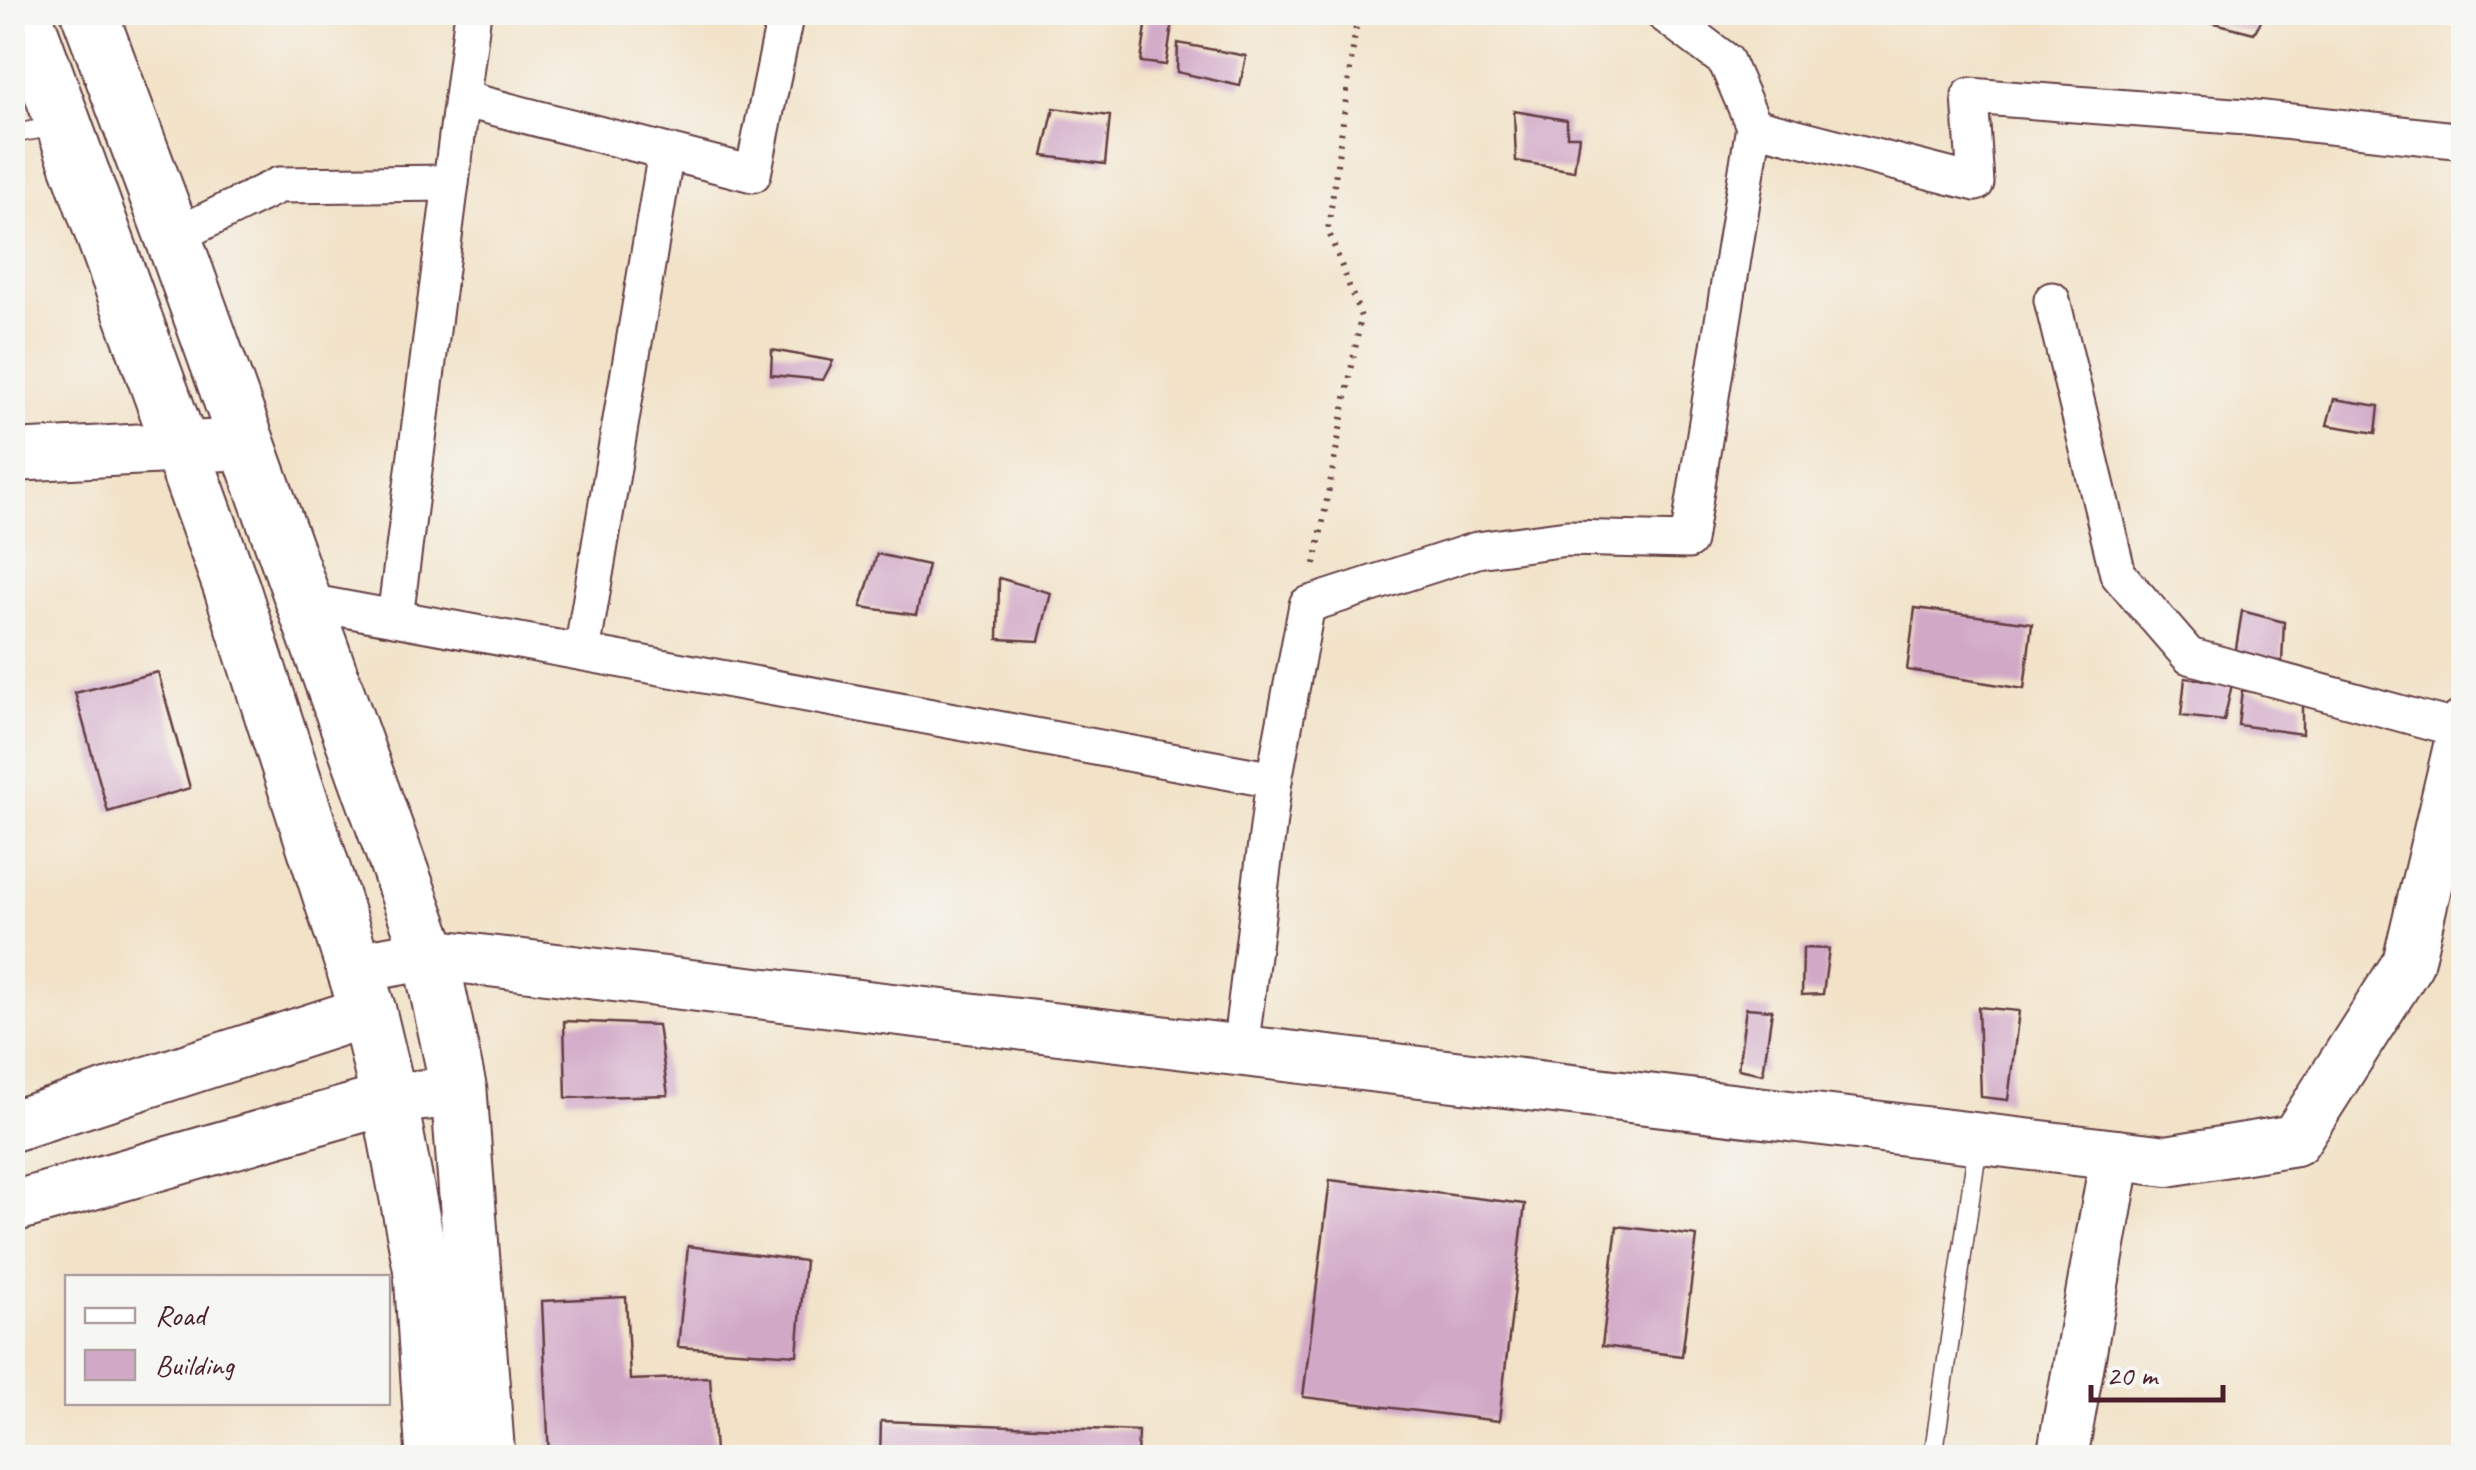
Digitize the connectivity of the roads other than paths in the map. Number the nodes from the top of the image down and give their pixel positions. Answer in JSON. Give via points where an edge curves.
{"nodes":[{"id":1,"x":23,"y":12,"type":"edge"},
{"id":2,"x":89,"y":12,"type":"edge"},
{"id":3,"x":473,"y":12,"type":"edge"},
{"id":4,"x":786,"y":12,"type":"edge"},
{"id":5,"x":1661,"y":12,"type":"edge"},
{"id":6,"x":462,"y":99,"type":"junction"},
{"id":7,"x":1754,"y":126,"type":"junction"},
{"id":8,"x":38,"y":129,"type":"edge"},
{"id":9,"x":2464,"y":141,"type":"edge"},
{"id":10,"x":666,"y":152,"type":"junction"},
{"id":11,"x":451,"y":184,"type":"junction"},
{"id":12,"x":173,"y":237,"type":"junction"},
{"id":13,"x":2052,"y":300,"type":"dead end"},
{"id":14,"x":246,"y":444,"type":"junction"},
{"id":15,"x":178,"y":448,"type":"junction"},
{"id":16,"x":12,"y":456,"type":"edge"},
{"id":17,"x":302,"y":601,"type":"junction"},
{"id":18,"x":395,"y":618,"type":"junction"},
{"id":19,"x":582,"y":652,"type":"junction"},
{"id":20,"x":2463,"y":728,"type":"edge"},
{"id":21,"x":1274,"y":780,"type":"junction"},
{"id":22,"x":430,"y":954,"type":"junction"},
{"id":23,"x":361,"y":990,"type":"junction"},
{"id":24,"x":1240,"y":1050,"type":"junction"},
{"id":25,"x":459,"y":1092,"type":"junction"},
{"id":26,"x":389,"y":1099,"type":"junction"},
{"id":27,"x":12,"y":1126,"type":"edge"},
{"id":28,"x":1978,"y":1138,"type":"junction"},
{"id":29,"x":2116,"y":1155,"type":"junction"},
{"id":30,"x":12,"y":1206,"type":"edge"},
{"id":31,"x":434,"y":1458,"type":"edge"},
{"id":32,"x":487,"y":1458,"type":"edge"},
{"id":33,"x":1932,"y":1458,"type":"edge"},
{"id":34,"x":2062,"y":1458,"type":"edge"}],
"edges":[{"from":1,"to":8,"type":"highway"},
{"from":2,"to":12,"type":"highway"},
{"from":3,"to":6,"type":"street"},
{"from":4,"to":10,"type":"street","via":[[753,174]]},
{"from":5,"to":7,"type":"street","via":[[1726,62]]},
{"from":6,"to":10,"type":"street"},
{"from":6,"to":11,"type":"street"},
{"from":7,"to":9,"type":"street","via":[[1976,184],[1970,96]]},
{"from":7,"to":21,"type":"street","via":[[1688,541],[1566,538],[1477,550],[1307,605]]},
{"from":8,"to":15,"type":"highway"},
{"from":10,"to":19,"type":"street"},
{"from":11,"to":12,"type":"street","via":[[279,185]]},
{"from":11,"to":18,"type":"street"},
{"from":12,"to":14,"type":"highway"},
{"from":13,"to":20,"type":"street","via":[[2118,574],[2190,656]]},
{"from":14,"to":15,"type":"main road"},
{"from":14,"to":17,"type":"highway"},
{"from":15,"to":16,"type":"main road"},
{"from":15,"to":23,"type":"highway","via":[[232,589]]},
{"from":17,"to":18,"type":"street"},
{"from":17,"to":22,"type":"highway"},
{"from":18,"to":19,"type":"street"},
{"from":19,"to":21,"type":"street"},
{"from":20,"to":29,"type":"main road","via":[[2408,963],[2294,1140],[2167,1160]]},
{"from":21,"to":24,"type":"street"},
{"from":22,"to":23,"type":"main road"},
{"from":22,"to":24,"type":"main road"},
{"from":22,"to":25,"type":"highway"},
{"from":23,"to":26,"type":"highway"},
{"from":23,"to":27,"type":"main road"},
{"from":24,"to":28,"type":"main road"},
{"from":25,"to":26,"type":"main road"},
{"from":25,"to":32,"type":"highway"},
{"from":26,"to":30,"type":"main road"},
{"from":26,"to":31,"type":"highway","via":[[422,1272]]},
{"from":28,"to":29,"type":"main road"},
{"from":28,"to":33,"type":"lane"},
{"from":29,"to":34,"type":"main road"}]}
